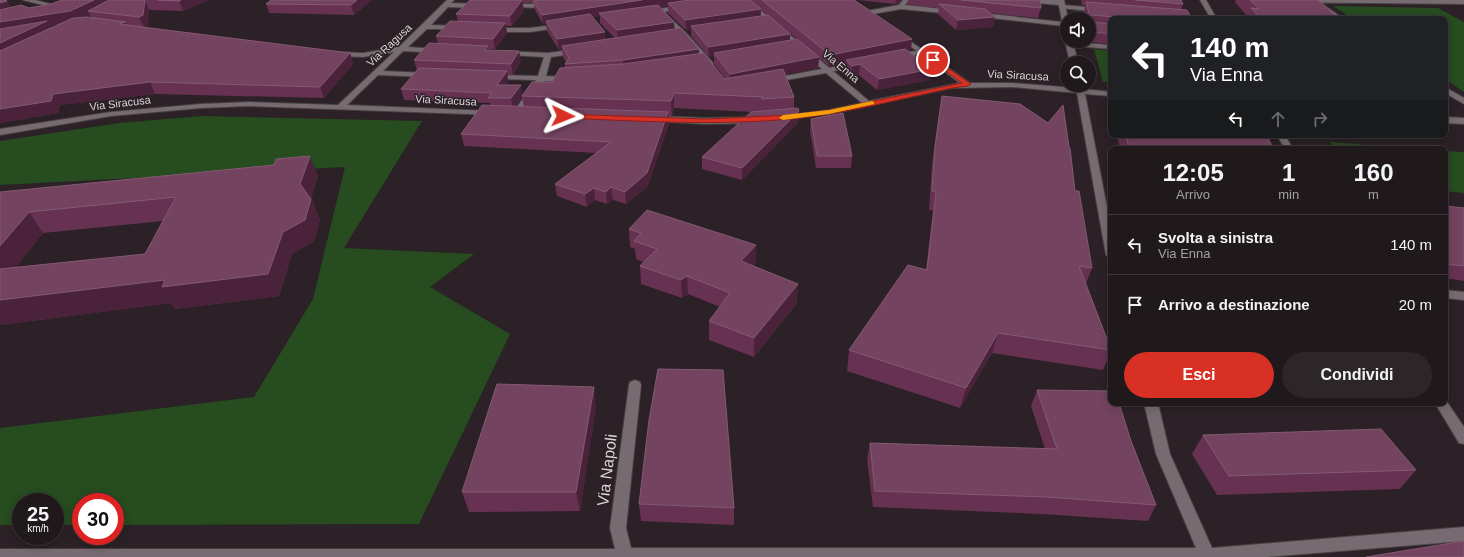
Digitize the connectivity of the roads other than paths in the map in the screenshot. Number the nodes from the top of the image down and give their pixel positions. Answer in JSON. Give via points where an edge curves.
{"nodes":[{"id":1,"x":26,"y":0,"type":"edge"},
{"id":2,"x":744,"y":0,"type":"edge"},
{"id":3,"x":906,"y":0,"type":"edge"},
{"id":4,"x":1025,"y":0,"type":"edge"},
{"id":5,"x":1203,"y":0,"type":"edge"},
{"id":6,"x":1274,"y":0,"type":"edge"},
{"id":7,"x":1314,"y":1,"type":"edge"},
{"id":8,"x":1451,"y":1,"type":"edge"},
{"id":9,"x":1464,"y":2,"type":"edge"},
{"id":10,"x":449,"y":3,"type":"edge"},
{"id":11,"x":1061,"y":3,"type":"edge"},
{"id":12,"x":554,"y":5,"type":"edge"},
{"id":13,"x":482,"y":6,"type":"edge"},
{"id":14,"x":504,"y":6,"type":"edge"},
{"id":15,"x":692,"y":6,"type":"edge"},
{"id":16,"x":901,"y":7,"type":"junction"},
{"id":17,"x":1464,"y":8,"type":"edge"},
{"id":18,"x":42,"y":10,"type":"edge"},
{"id":19,"x":661,"y":11,"type":"junction"},
{"id":20,"x":1108,"y":11,"type":"edge"},
{"id":21,"x":956,"y":13,"type":"edge"},
{"id":22,"x":638,"y":14,"type":"edge"},
{"id":23,"x":972,"y":14,"type":"edge"},
{"id":24,"x":1212,"y":16,"type":"edge"},
{"id":25,"x":1336,"y":16,"type":"edge"},
{"id":26,"x":874,"y":18,"type":"edge"},
{"id":27,"x":571,"y":24,"type":"edge"},
{"id":28,"x":1060,"y":26,"type":"edge"},
{"id":29,"x":425,"y":27,"type":"junction"},
{"id":30,"x":463,"y":28,"type":"edge"},
{"id":31,"x":486,"y":30,"type":"edge"},
{"id":32,"x":894,"y":32,"type":"edge"},
{"id":33,"x":689,"y":34,"type":"junction"},
{"id":34,"x":677,"y":36,"type":"edge"},
{"id":35,"x":1096,"y":45,"type":"edge"},
{"id":36,"x":1108,"y":47,"type":"edge"},
{"id":37,"x":401,"y":49,"type":"junction"},
{"id":38,"x":585,"y":50,"type":"edge"},
{"id":39,"x":447,"y":51,"type":"edge"},
{"id":40,"x":922,"y":52,"type":"junction"},
{"id":41,"x":330,"y":53,"type":"edge"},
{"id":42,"x":501,"y":53,"type":"edge"},
{"id":43,"x":548,"y":55,"type":"junction"},
{"id":44,"x":890,"y":58,"type":"edge"},
{"id":45,"x":867,"y":62,"type":"edge"},
{"id":46,"x":828,"y":70,"type":"junction"},
{"id":47,"x":376,"y":73,"type":"junction"},
{"id":48,"x":716,"y":73,"type":"edge"},
{"id":49,"x":439,"y":75,"type":"edge"},
{"id":50,"x":486,"y":77,"type":"edge"},
{"id":51,"x":576,"y":79,"type":"edge"},
{"id":52,"x":541,"y":80,"type":"junction"},
{"id":53,"x":766,"y":82,"type":"edge"},
{"id":54,"x":968,"y":84,"type":"junction"},
{"id":55,"x":1060,"y":87,"type":"edge"},
{"id":56,"x":1096,"y":91,"type":"edge"},
{"id":57,"x":1448,"y":91,"type":"edge"},
{"id":58,"x":1081,"y":92,"type":"edge"},
{"id":59,"x":1108,"y":93,"type":"edge"},
{"id":60,"x":1464,"y":102,"type":"edge"},
{"id":61,"x":868,"y":104,"type":"junction"},
{"id":62,"x":341,"y":106,"type":"junction"},
{"id":63,"x":642,"y":119,"type":"edge"},
{"id":64,"x":1448,"y":120,"type":"edge"},
{"id":65,"x":1464,"y":122,"type":"edge"},
{"id":66,"x":0,"y":132,"type":"edge"},
{"id":67,"x":1108,"y":239,"type":"edge"},
{"id":68,"x":1448,"y":294,"type":"edge"},
{"id":69,"x":1464,"y":296,"type":"edge"},
{"id":70,"x":635,"y":386,"type":"dead end"},
{"id":71,"x":1152,"y":406,"type":"edge"},
{"id":72,"x":1444,"y":406,"type":"edge"},
{"id":73,"x":1464,"y":439,"type":"edge"},
{"id":74,"x":1464,"y":534,"type":"edge"},
{"id":75,"x":0,"y":556,"type":"edge"},
{"id":76,"x":1208,"y":556,"type":"edge"},
{"id":77,"x":626,"y":557,"type":"edge"}],
"edges":[{"from":1,"to":18,"type":"street","via":[[59,5]]},
{"from":2,"to":46,"type":"street","name":"Via Enna","via":[[765,21]]},
{"from":3,"to":16,"type":"street"},
{"from":4,"to":11,"type":"street"},
{"from":5,"to":24,"type":"street"},
{"from":6,"to":7,"type":"street"},
{"from":7,"to":8,"type":"street"},
{"from":7,"to":25,"type":"street"},
{"from":8,"to":9,"type":"street"},
{"from":8,"to":17,"type":"street"},
{"from":10,"to":13,"type":"street"},
{"from":10,"to":29,"type":"street","name":"Via Ragusa"},
{"from":11,"to":20,"type":"street"},
{"from":12,"to":14,"type":"street"},
{"from":15,"to":19,"type":"street"},
{"from":16,"to":21,"type":"street"},
{"from":16,"to":26,"type":"street","via":[[864,11]]},
{"from":19,"to":22,"type":"street"},
{"from":19,"to":33,"type":"street"},
{"from":23,"to":28,"type":"street"},
{"from":27,"to":31,"type":"street","via":[[530,30]]},
{"from":29,"to":30,"type":"street"},
{"from":29,"to":37,"type":"street","name":"Via Ragusa"},
{"from":32,"to":40,"type":"street"},
{"from":33,"to":34,"type":"street"},
{"from":33,"to":48,"type":"street"},
{"from":35,"to":36,"type":"street"},
{"from":37,"to":39,"type":"street"},
{"from":37,"to":41,"type":"street","via":[[363,55]]},
{"from":37,"to":47,"type":"street","name":"Via Ragusa"},
{"from":38,"to":43,"type":"street"},
{"from":40,"to":44,"type":"street"},
{"from":40,"to":54,"type":"street"},
{"from":42,"to":43,"type":"street"},
{"from":43,"to":52,"type":"street"},
{"from":45,"to":46,"type":"street"},
{"from":46,"to":53,"type":"street"},
{"from":46,"to":61,"type":"street","name":"Via Enna"},
{"from":47,"to":49,"type":"street"},
{"from":47,"to":62,"type":"street","name":"Via Ragusa"},
{"from":50,"to":52,"type":"street"},
{"from":51,"to":52,"type":"street"},
{"from":52,"to":62,"type":"street","name":"Via Siracusa","via":[[512,114]]},
{"from":54,"to":55,"type":"street","name":"Via Siracusa"},
{"from":54,"to":61,"type":"street","name":"Via Siracusa"},
{"from":56,"to":59,"type":"street","name":"Via Siracusa"},
{"from":57,"to":60,"type":"street"},
{"from":58,"to":67,"type":"street"},
{"from":61,"to":63,"type":"street","name":"Via Siracusa","via":[[829,112],[771,118],[705,121]]},
{"from":62,"to":66,"type":"street","name":"Via Siracusa","via":[[200,106],[111,114]]},
{"from":64,"to":65,"type":"street"},
{"from":68,"to":69,"type":"street"},
{"from":70,"to":77,"type":"street","name":"Via Napoli","via":[[618,528]]},
{"from":71,"to":76,"type":"street","via":[[1163,454]]},
{"from":72,"to":73,"type":"street"},
{"from":74,"to":76,"type":"street"},
{"from":75,"to":77,"type":"street"},
{"from":76,"to":77,"type":"street"}]}
